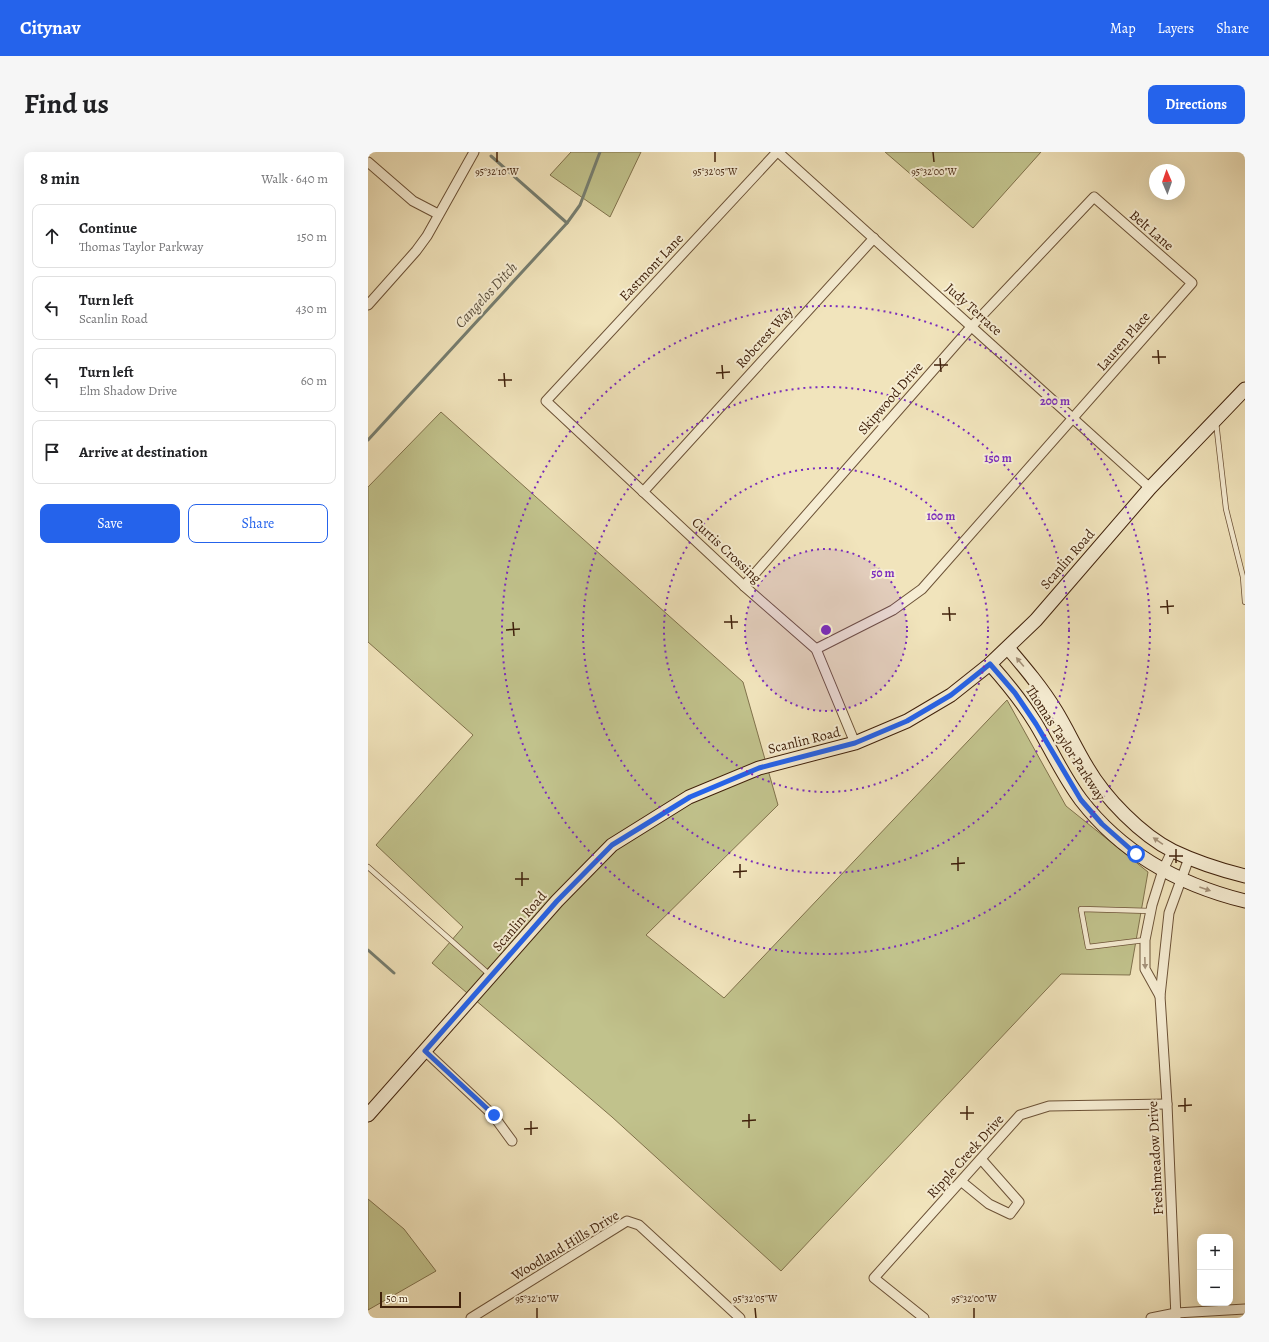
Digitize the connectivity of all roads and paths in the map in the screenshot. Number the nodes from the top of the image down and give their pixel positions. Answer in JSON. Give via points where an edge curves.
{"nodes":[{"id":1,"x":474,"y":152,"type":"edge"},
{"id":2,"x":778,"y":152,"type":"edge"},
{"id":3,"x":368,"y":162,"type":"edge"},
{"id":4,"x":1094,"y":197,"type":"joint"},
{"id":5,"x":438,"y":214,"type":"junction"},
{"id":6,"x":874,"y":238,"type":"junction"},
{"id":7,"x":1192,"y":283,"type":"joint"},
{"id":8,"x":368,"y":305,"type":"edge"},
{"id":9,"x":972,"y":326,"type":"junction"},
{"id":10,"x":1245,"y":389,"type":"edge"},
{"id":11,"x":546,"y":401,"type":"joint"},
{"id":12,"x":1074,"y":418,"type":"junction"},
{"id":13,"x":1216,"y":421,"type":"junction"},
{"id":14,"x":1150,"y":488,"type":"junction"},
{"id":15,"x":643,"y":492,"type":"junction"},
{"id":16,"x":1244,"y":577,"type":"edge"},
{"id":17,"x":744,"y":586,"type":"junction"},
{"id":18,"x":1245,"y":602,"type":"edge"},
{"id":19,"x":1008,"y":648,"type":"junction"},
{"id":20,"x":816,"y":649,"type":"junction"},
{"id":21,"x":990,"y":664,"type":"junction"},
{"id":22,"x":855,"y":743,"type":"junction"},
{"id":23,"x":1172,"y":851,"type":"junction"},
{"id":24,"x":1189,"y":858,"type":"junction"},
{"id":25,"x":368,"y":867,"type":"edge"},
{"id":26,"x":1164,"y":870,"type":"junction"},
{"id":27,"x":1245,"y":876,"type":"edge"},
{"id":28,"x":1181,"y":880,"type":"junction"},
{"id":29,"x":1245,"y":901,"type":"edge"},
{"id":30,"x":1151,"y":911,"type":"junction"},
{"id":31,"x":1145,"y":940,"type":"junction"},
{"id":32,"x":491,"y":976,"type":"junction"},
{"id":33,"x":1160,"y":996,"type":"junction"},
{"id":34,"x":425,"y":1051,"type":"junction"},
{"id":35,"x":1167,"y":1104,"type":"junction"},
{"id":36,"x":368,"y":1115,"type":"edge"},
{"id":37,"x":512,"y":1141,"type":"dead end"},
{"id":38,"x":981,"y":1159,"type":"junction"},
{"id":39,"x":962,"y":1182,"type":"junction"},
{"id":40,"x":1245,"y":1309,"type":"edge"},
{"id":41,"x":1176,"y":1315,"type":"edge"},
{"id":42,"x":471,"y":1318,"type":"edge"},
{"id":43,"x":740,"y":1318,"type":"edge"},
{"id":44,"x":924,"y":1318,"type":"edge"},
{"id":45,"x":1151,"y":1318,"type":"edge"}],
"edges":[{"from":1,"to":5,"type":"street"},
{"from":2,"to":6,"type":"street","name":"Judy Terrace"},
{"from":2,"to":11,"type":"street","name":"Eastmont Lane"},
{"from":3,"to":5,"type":"street","via":[[413,201]]},
{"from":4,"to":7,"type":"street","name":"Belt Lane"},
{"from":4,"to":9,"type":"street","name":"Skipwood Drive"},
{"from":5,"to":8,"type":"street","via":[[416,251]]},
{"from":6,"to":9,"type":"street","name":"Judy Terrace"},
{"from":6,"to":15,"type":"street","name":"Robcrest Way"},
{"from":7,"to":12,"type":"street","name":"Lauren Place"},
{"from":9,"to":12,"type":"street","name":"Judy Terrace"},
{"from":9,"to":17,"type":"street","name":"Skipwood Drive"},
{"from":10,"to":13,"type":"street","name":"Scanlin Road"},
{"from":11,"to":15,"type":"street","name":"Curtis Crossing"},
{"from":12,"to":14,"type":"street","name":"Judy Terrace"},
{"from":12,"to":20,"type":"street","name":"Lauren Place","via":[[922,589],[893,610]]},
{"from":13,"to":14,"type":"street","name":"Scanlin Road"},
{"from":13,"to":16,"type":"lane","via":[[1226,509]]},
{"from":14,"to":19,"type":"street","name":"Scanlin Road","via":[[1036,620]]},
{"from":15,"to":17,"type":"street","name":"Curtis Crossing"},
{"from":16,"to":18,"type":"lane"},
{"from":17,"to":20,"type":"street","name":"Curtis Crossing"},
{"from":19,"to":21,"type":"street","name":"Scanlin Road"},
{"from":23,"to":19,"type":"street","name":"Thomas Taylor Parkway","one_way":true,"via":[[1124,814],[1102,789],[1087,768],[1056,711]]},
{"from":20,"to":22,"type":"street","name":"Curtis Crossing"},
{"from":21,"to":22,"type":"street","name":"Scanlin Road","via":[[951,695],[907,721]]},
{"from":21,"to":26,"type":"street","name":"Thomas Taylor Parkway","via":[[1032,718],[1081,800],[1102,824],[1136,854]]},
{"from":22,"to":32,"type":"street","name":"Scanlin Road","via":[[759,768],[690,797],[612,845],[557,901]]},
{"from":23,"to":24,"type":"street","name":"Thomas Taylor Parkway"},
{"from":23,"to":26,"type":"street","name":"Freshmeadow Drive"},
{"from":24,"to":27,"type":"street","name":"Thomas Taylor Parkway"},
{"from":24,"to":28,"type":"street","name":"Freshmeadow Drive"},
{"from":25,"to":32,"type":"lane"},
{"from":26,"to":28,"type":"street","name":"Thomas Taylor Parkway"},
{"from":26,"to":30,"type":"street","name":"Freshmeadow Drive"},
{"from":28,"to":29,"type":"street","name":"Thomas Taylor Parkway","one_way":true},
{"from":28,"to":33,"type":"street","name":"Freshmeadow Drive","via":[[1169,913]]},
{"from":30,"to":31,"type":"street","name":"Freshmeadow Drive"},
{"from":30,"to":31,"type":"lane","via":[[1081,909],[1088,947]]},
{"from":31,"to":33,"type":"street","name":"Freshmeadow Drive","one_way":true,"via":[[1145,969]]},
{"from":32,"to":34,"type":"street","name":"Scanlin Road"},
{"from":33,"to":35,"type":"street","name":"Freshmeadow Drive"},
{"from":34,"to":36,"type":"street","name":"Scanlin Road"},
{"from":34,"to":37,"type":"street","via":[[494,1115]]},
{"from":35,"to":38,"type":"street","name":"Ripple Creek Drive","via":[[1049,1106],[1020,1115]]},
{"from":35,"to":41,"type":"street","name":"Freshmeadow Drive"},
{"from":38,"to":39,"type":"street","name":"Ripple Creek Drive"},
{"from":38,"to":39,"type":"street","via":[[1019,1202],[1010,1214],[989,1204]]},
{"from":39,"to":44,"type":"street","name":"Ripple Creek Drive","via":[[874,1278]]},
{"from":40,"to":41,"type":"street"},
{"from":41,"to":45,"type":"street"},
{"from":42,"to":43,"type":"street","name":"Woodland Hills Drive","via":[[627,1221],[639,1225]]}]}
